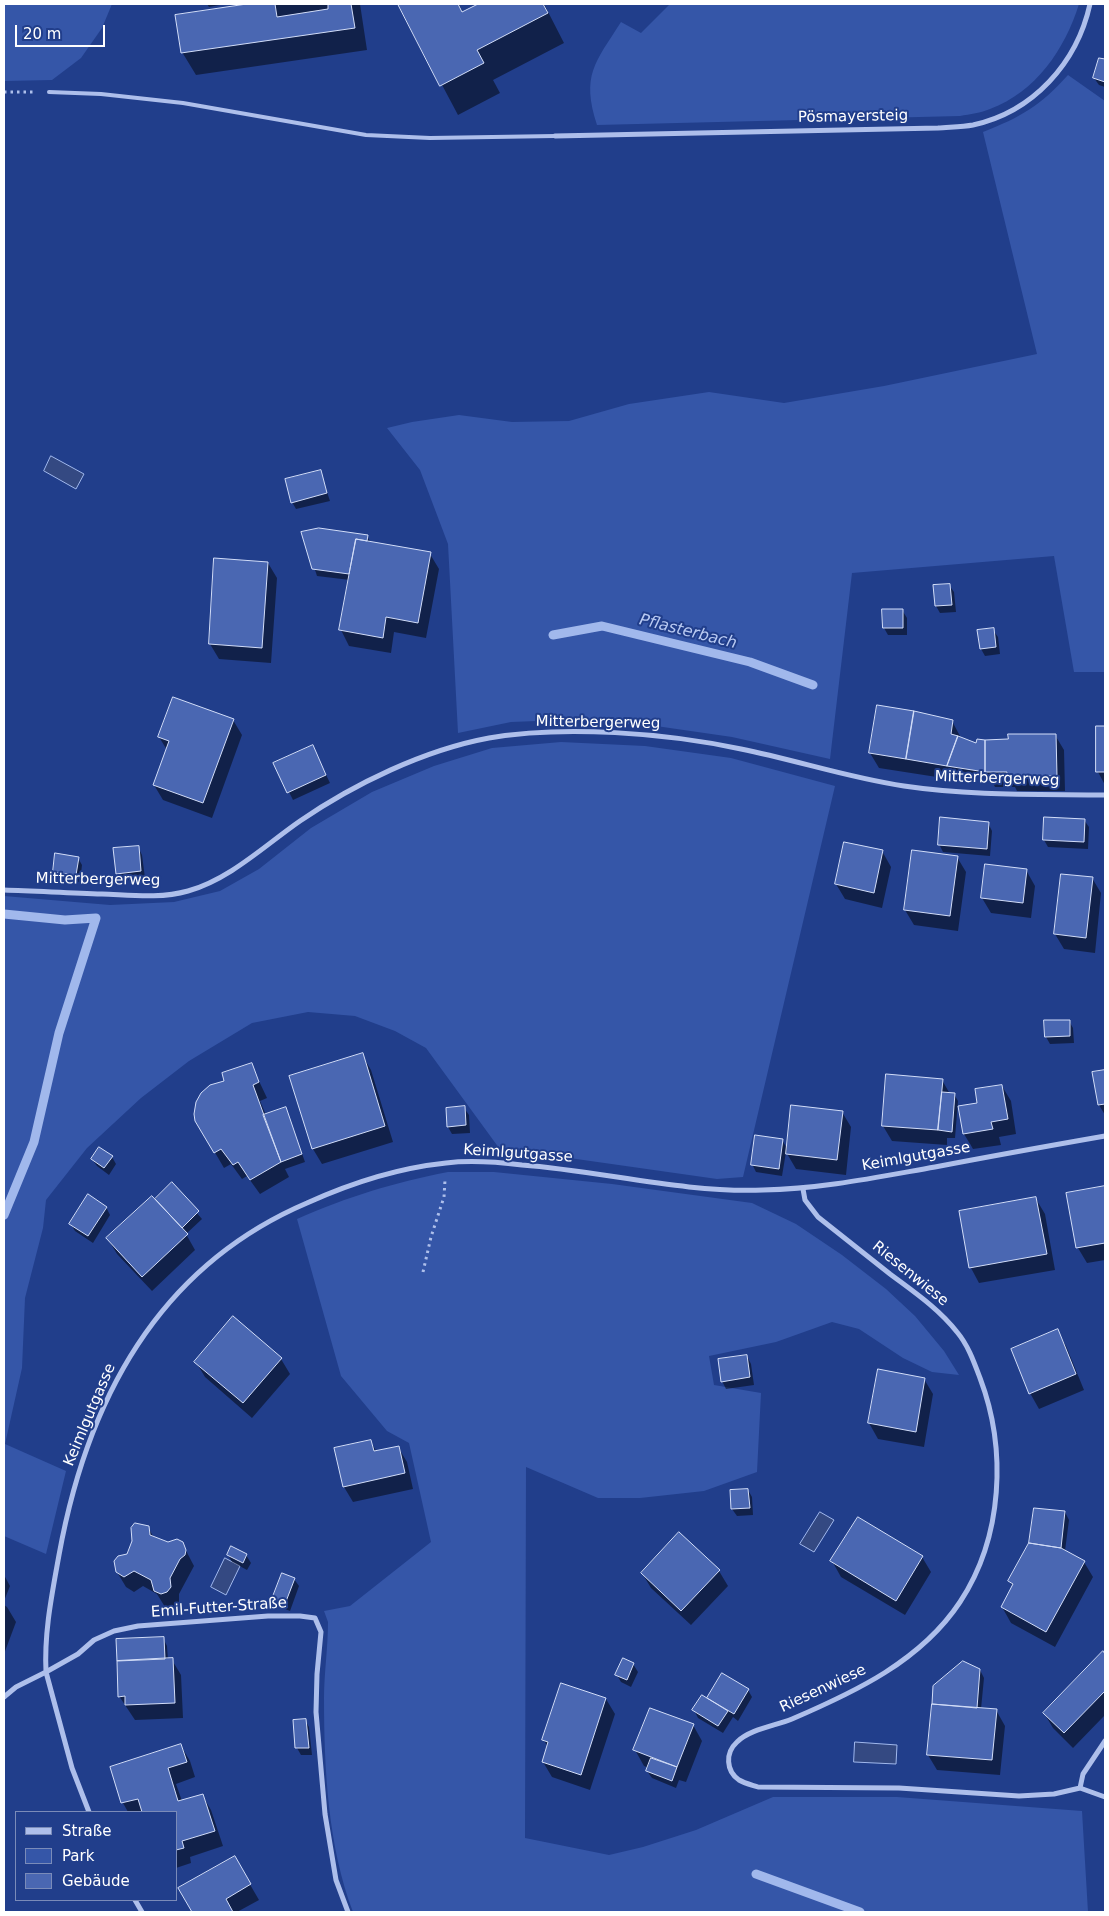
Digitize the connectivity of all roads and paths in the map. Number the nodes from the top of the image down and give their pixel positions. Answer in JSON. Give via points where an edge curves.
{"nodes":[{"id":1,"x":1090,"y":4,"type":"edge"},
{"id":2,"x":4,"y":92,"type":"edge"},
{"id":3,"x":49,"y":92,"type":"joint"},
{"id":4,"x":555,"y":136,"type":"joint"},
{"id":5,"x":1105,"y":795,"type":"edge"},
{"id":6,"x":4,"y":890,"type":"edge"},
{"id":7,"x":1105,"y":1136,"type":"edge"},
{"id":8,"x":446,"y":1162,"type":"junction"},
{"id":9,"x":802,"y":1189,"type":"junction"},
{"id":10,"x":423,"y":1272,"type":"dead end"},
{"id":11,"x":46,"y":1672,"type":"junction"},
{"id":12,"x":4,"y":1697,"type":"edge"},
{"id":13,"x":1105,"y":1741,"type":"edge"},
{"id":14,"x":1080,"y":1788,"type":"junction"},
{"id":15,"x":1105,"y":1797,"type":"edge"},
{"id":16,"x":89,"y":1811,"type":"edge"},
{"id":17,"x":136,"y":1901,"type":"edge"},
{"id":18,"x":142,"y":1912,"type":"edge"},
{"id":19,"x":348,"y":1912,"type":"edge"}],
"edges":[{"from":1,"to":4,"type":"street","name":"Pösmayersteig","via":[[1075,45],[1060,72],[1036,95],[1008,113],[973,125]]},
{"from":2,"to":3,"type":"path"},
{"from":3,"to":4,"type":"lane","via":[[92,93],[183,103],[366,135],[430,138]]},
{"from":5,"to":6,"type":"street","name":"Mitterbergerweg","via":[[960,793],[902,786],[680,737],[538,732],[486,739],[418,758],[355,787],[213,881],[186,892],[151,896]]},
{"from":7,"to":9,"type":"street","name":"Keimlgutgasse"},
{"from":8,"to":9,"type":"street","name":"Keimlgutgasse","via":[[484,1161],[554,1167],[736,1191]]},
{"from":8,"to":10,"type":"path","via":[[444,1198]]},
{"from":8,"to":11,"type":"street","name":"Keimlgutgasse","via":[[379,1176],[279,1214],[237,1240],[168,1302],[140,1339],[114,1382],[80,1472],[64,1525],[44,1640]]},
{"from":9,"to":14,"type":"street","name":"Riesenwiese","via":[[805,1200],[818,1217],[931,1304],[957,1332],[972,1357],[994,1429],[995,1503],[977,1572],[960,1602],[931,1638],[894,1668],[847,1695],[736,1742],[728,1757],[729,1770],[740,1780],[758,1787],[899,1788],[1019,1796],[1054,1794]]},
{"from":11,"to":12,"type":"street"},
{"from":11,"to":16,"type":"street","via":[[69,1760]]},
{"from":11,"to":19,"type":"street","name":"Emil-Futter-Straße","via":[[78,1654],[94,1640],[114,1631],[138,1626],[268,1616],[315,1618],[321,1632],[316,1712],[321,1781],[334,1872]]},
{"from":13,"to":14,"type":"street","via":[[1083,1774]]},
{"from":14,"to":15,"type":"street"},
{"from":17,"to":18,"type":"street"}]}
